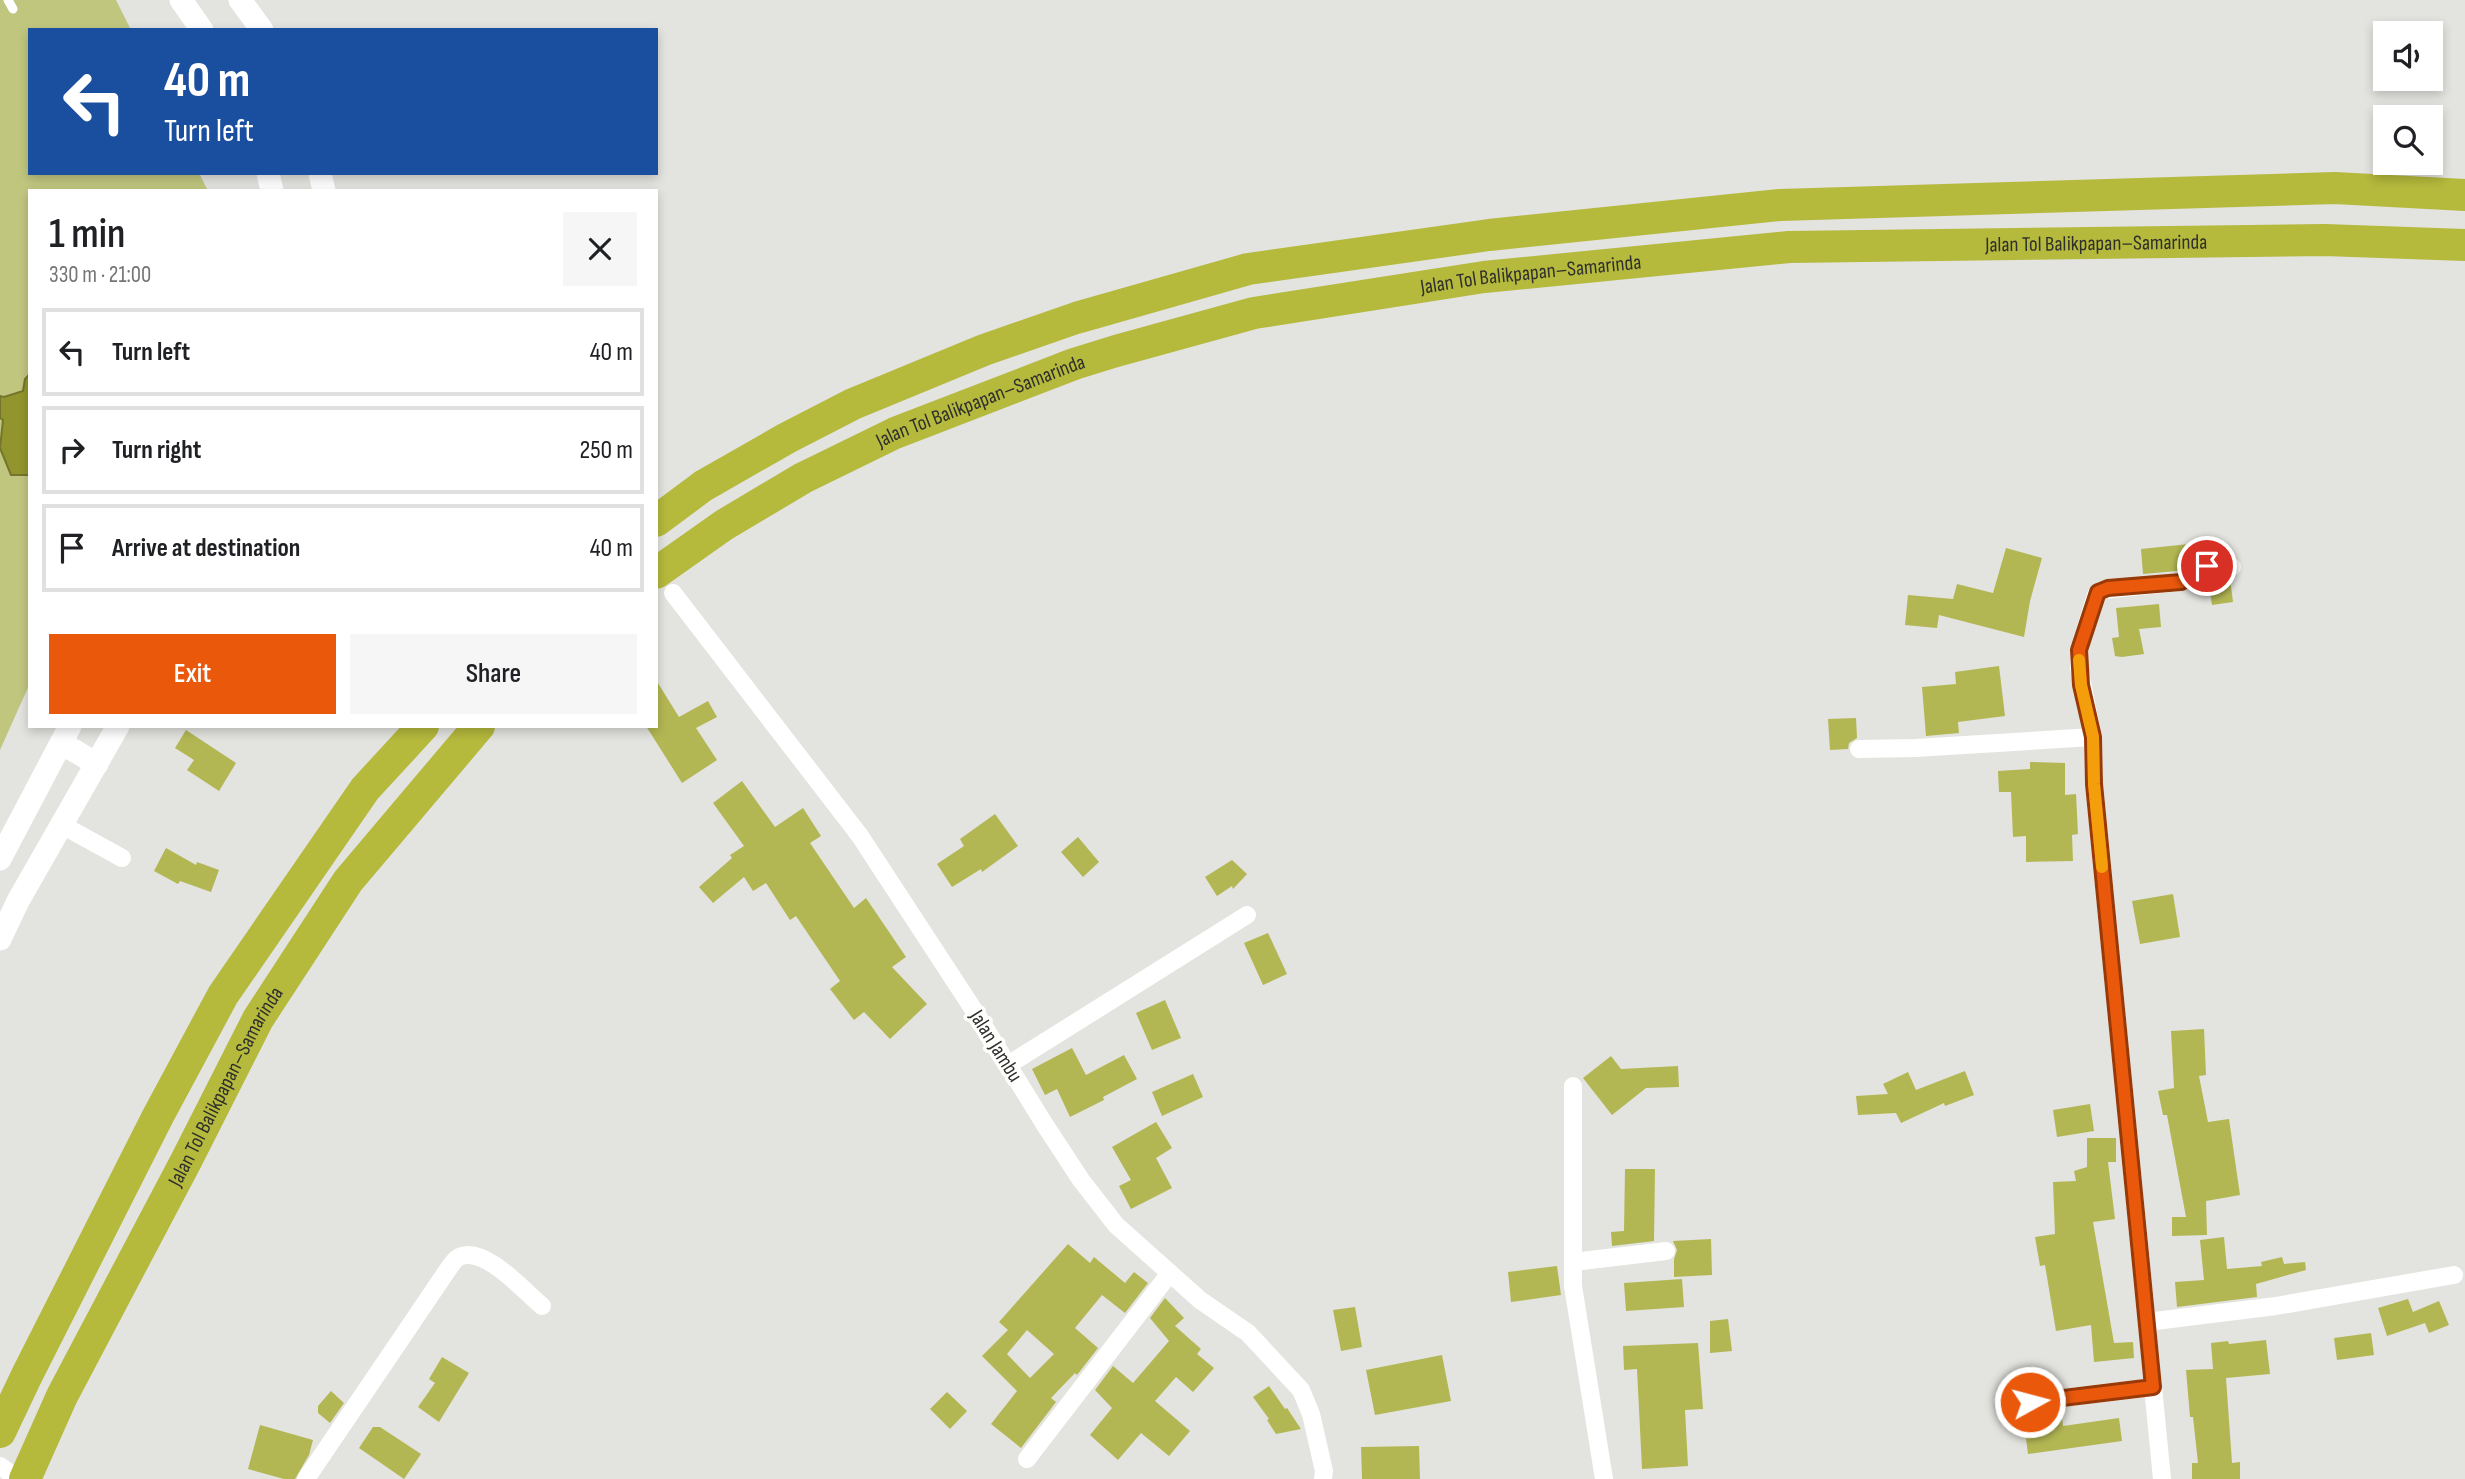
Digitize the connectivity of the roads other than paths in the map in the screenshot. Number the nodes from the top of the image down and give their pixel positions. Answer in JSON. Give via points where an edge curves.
{"nodes":[{"id":1,"x":181,"y":0,"type":"edge"},
{"id":2,"x":240,"y":0,"type":"edge"},
{"id":3,"x":201,"y":28,"type":"edge"},
{"id":4,"x":261,"y":28,"type":"edge"},
{"id":5,"x":2465,"y":195,"type":"edge"},
{"id":6,"x":2465,"y":245,"type":"edge"},
{"id":7,"x":658,"y":520,"type":"edge"},
{"id":8,"x":2232,"y":567,"type":"dead end"},
{"id":9,"x":664,"y":583,"type":"edge"},
{"id":10,"x":117,"y":728,"type":"edge"},
{"id":11,"x":421,"y":728,"type":"edge"},
{"id":12,"x":477,"y":728,"type":"edge"},
{"id":13,"x":66,"y":735,"type":"edge"},
{"id":14,"x":2093,"y":737,"type":"junction"},
{"id":15,"x":1860,"y":748,"type":"dead end"},
{"id":16,"x":97,"y":764,"type":"junction"},
{"id":17,"x":62,"y":825,"type":"junction"},
{"id":18,"x":122,"y":858,"type":"dead end"},
{"id":19,"x":0,"y":859,"type":"edge"},
{"id":20,"x":1247,"y":915,"type":"dead end"},
{"id":21,"x":0,"y":939,"type":"edge"},
{"id":22,"x":1008,"y":1065,"type":"junction"},
{"id":23,"x":1573,"y":1086,"type":"dead end"},
{"id":24,"x":1666,"y":1251,"type":"dead end"},
{"id":25,"x":1573,"y":1262,"type":"junction"},
{"id":26,"x":1170,"y":1273,"type":"junction"},
{"id":27,"x":2454,"y":1275,"type":"dead end"},
{"id":28,"x":542,"y":1306,"type":"dead end"},
{"id":29,"x":2147,"y":1322,"type":"junction"},
{"id":30,"x":2153,"y":1387,"type":"junction"},
{"id":31,"x":2030,"y":1402,"type":"dead end"},
{"id":32,"x":0,"y":1432,"type":"edge"},
{"id":33,"x":1027,"y":1459,"type":"dead end"},
{"id":34,"x":0,"y":1466,"type":"edge"},
{"id":35,"x":18,"y":1479,"type":"edge"},
{"id":36,"x":25,"y":1479,"type":"edge"},
{"id":37,"x":306,"y":1479,"type":"edge"},
{"id":38,"x":1323,"y":1479,"type":"edge"},
{"id":39,"x":1604,"y":1479,"type":"edge"},
{"id":40,"x":2162,"y":1479,"type":"edge"}],
"edges":[{"from":1,"to":3,"type":"street"},
{"from":2,"to":4,"type":"street"},
{"from":5,"to":7,"type":"highway","name":"Jalan Tol Balikpapan–Samarinda","via":[[2335,188],[1780,205],[1489,235],[1248,269],[1076,318],[853,404],[703,486]]},
{"from":6,"to":9,"type":"highway","name":"Jalan Tol Balikpapan–Samarinda","via":[[2325,240],[1789,247],[1484,277],[1254,313],[1074,364],[895,433],[803,478],[724,525]]},
{"from":8,"to":14,"type":"street","via":[[2207,566],[2181,582],[2098,592],[2079,650],[2081,685]]},
{"from":9,"to":22,"type":"street","name":"Jalan Jambu","via":[[860,836]]},
{"from":10,"to":16,"type":"street"},
{"from":11,"to":32,"type":"highway","name":"Jalan Tol Balikpapan–Samarinda","via":[[365,789],[223,995]]},
{"from":12,"to":36,"type":"highway","name":"Jalan Tol Balikpapan–Samarinda","via":[[348,881],[258,1019],[62,1396]]},
{"from":13,"to":16,"type":"street"},
{"from":13,"to":19,"type":"street"},
{"from":14,"to":15,"type":"street"},
{"from":14,"to":29,"type":"street"},
{"from":16,"to":17,"type":"street"},
{"from":17,"to":18,"type":"street"},
{"from":17,"to":21,"type":"street"},
{"from":20,"to":22,"type":"street"},
{"from":22,"to":26,"type":"street","name":"Jalan Jambu","via":[[1074,1169],[1116,1224]]},
{"from":23,"to":25,"type":"street"},
{"from":24,"to":25,"type":"street"},
{"from":25,"to":39,"type":"street"},
{"from":26,"to":33,"type":"street"},
{"from":26,"to":38,"type":"street","name":"Jalan Jambu","via":[[1248,1333],[1301,1390],[1311,1414]]},
{"from":27,"to":29,"type":"street","via":[[2276,1306]]},
{"from":28,"to":37,"type":"street","via":[[488,1260],[474,1255],[459,1258]]},
{"from":29,"to":30,"type":"street"},
{"from":30,"to":31,"type":"street"},
{"from":30,"to":40,"type":"street"},
{"from":34,"to":35,"type":"street"}]}
